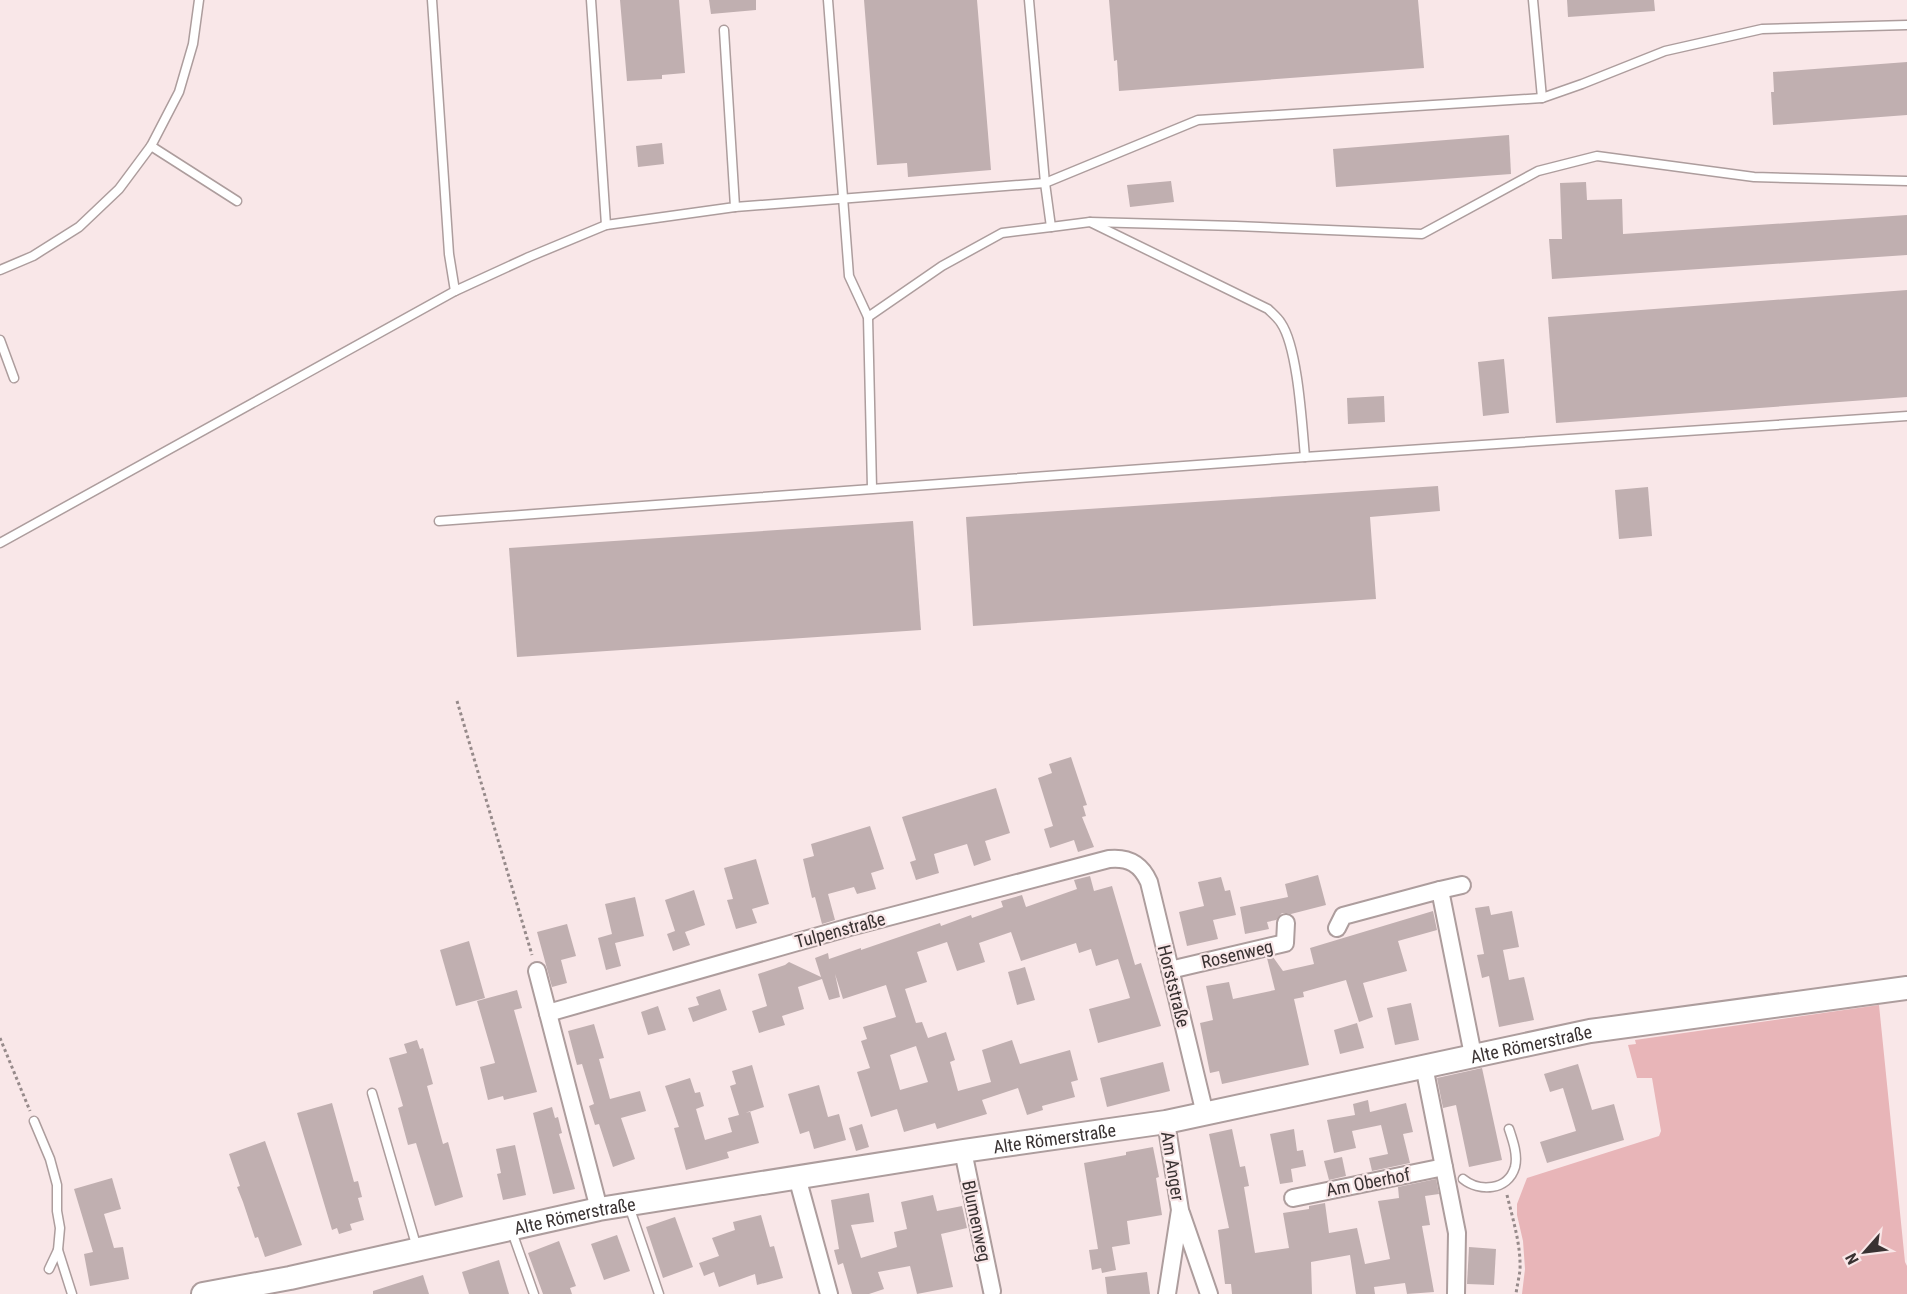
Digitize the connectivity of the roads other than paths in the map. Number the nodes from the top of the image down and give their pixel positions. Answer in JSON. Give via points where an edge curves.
{"nodes":[{"id":1,"x":199,"y":0,"type":"edge"},
{"id":2,"x":432,"y":0,"type":"edge"},
{"id":3,"x":591,"y":0,"type":"edge"},
{"id":4,"x":828,"y":0,"type":"edge"},
{"id":5,"x":1029,"y":0,"type":"edge"},
{"id":6,"x":1533,"y":0,"type":"edge"},
{"id":7,"x":1907,"y":25,"type":"edge"},
{"id":8,"x":724,"y":30,"type":"dead end"},
{"id":9,"x":1542,"y":98,"type":"junction"},
{"id":10,"x":151,"y":146,"type":"junction"},
{"id":11,"x":1907,"y":181,"type":"edge"},
{"id":12,"x":1045,"y":183,"type":"junction"},
{"id":13,"x":844,"y":199,"type":"junction"},
{"id":14,"x":237,"y":201,"type":"dead end"},
{"id":15,"x":735,"y":207,"type":"junction"},
{"id":16,"x":1090,"y":222,"type":"junction"},
{"id":17,"x":606,"y":225,"type":"junction"},
{"id":18,"x":1051,"y":227,"type":"junction"},
{"id":19,"x":0,"y":270,"type":"edge"},
{"id":20,"x":455,"y":291,"type":"junction"},
{"id":21,"x":868,"y":317,"type":"junction"},
{"id":22,"x":0,"y":340,"type":"edge"},
{"id":23,"x":14,"y":378,"type":"dead end"},
{"id":24,"x":1907,"y":416,"type":"edge"},
{"id":25,"x":1305,"y":457,"type":"junction"},
{"id":26,"x":872,"y":488,"type":"junction"},
{"id":27,"x":439,"y":521,"type":"dead end"},
{"id":28,"x":0,"y":543,"type":"edge"},
{"id":29,"x":1134,"y":862,"type":"joint"},
{"id":30,"x":1462,"y":885,"type":"dead end"},
{"id":31,"x":1440,"y":891,"type":"junction"},
{"id":32,"x":1286,"y":923,"type":"dead end"},
{"id":33,"x":1337,"y":928,"type":"dead end"},
{"id":34,"x":1170,"y":970,"type":"junction"},
{"id":35,"x":537,"y":971,"type":"road end"},
{"id":36,"x":1907,"y":988,"type":"edge"},
{"id":37,"x":548,"y":1013,"type":"junction"},
{"id":38,"x":1473,"y":1055,"type":"junction"},
{"id":39,"x":1424,"y":1066,"type":"junction"},
{"id":40,"x":372,"y":1093,"type":"dead end"},
{"id":41,"x":1205,"y":1114,"type":"junction"},
{"id":42,"x":34,"y":1120,"type":"road end"},
{"id":43,"x":1166,"y":1122,"type":"junction"},
{"id":44,"x":1509,"y":1129,"type":"dead end"},
{"id":45,"x":963,"y":1151,"type":"junction"},
{"id":46,"x":1444,"y":1167,"type":"junction"},
{"id":47,"x":797,"y":1177,"type":"junction"},
{"id":48,"x":1463,"y":1179,"type":"dead end"},
{"id":49,"x":1293,"y":1198,"type":"dead end"},
{"id":50,"x":628,"y":1204,"type":"junction"},
{"id":51,"x":599,"y":1209,"type":"junction"},
{"id":52,"x":1180,"y":1210,"type":"junction"},
{"id":53,"x":511,"y":1229,"type":"junction"},
{"id":54,"x":58,"y":1250,"type":"junction"},
{"id":55,"x":418,"y":1250,"type":"junction"},
{"id":56,"x":49,"y":1269,"type":"dead end"},
{"id":57,"x":292,"y":1286,"type":"edge"},
{"id":58,"x":992,"y":1291,"type":"dead end"},
{"id":59,"x":72,"y":1294,"type":"edge"},
{"id":60,"x":203,"y":1294,"type":"edge"},
{"id":61,"x":534,"y":1294,"type":"edge"},
{"id":62,"x":659,"y":1294,"type":"edge"},
{"id":63,"x":829,"y":1294,"type":"edge"},
{"id":64,"x":1167,"y":1294,"type":"edge"},
{"id":65,"x":1209,"y":1294,"type":"edge"},
{"id":66,"x":1456,"y":1294,"type":"edge"}],
"edges":[{"from":1,"to":10,"type":"lane","via":[[193,44],[179,92]]},
{"from":2,"to":20,"type":"lane","via":[[449,254]]},
{"from":3,"to":17,"type":"lane"},
{"from":4,"to":13,"type":"lane"},
{"from":5,"to":12,"type":"lane"},
{"from":6,"to":9,"type":"lane"},
{"from":7,"to":9,"type":"lane","via":[[1762,29],[1665,51]]},
{"from":8,"to":15,"type":"lane"},
{"from":9,"to":12,"type":"lane","via":[[1198,120]]},
{"from":10,"to":14,"type":"lane"},
{"from":10,"to":19,"type":"lane","via":[[119,189],[79,227],[33,256]]},
{"from":11,"to":16,"type":"lane","via":[[1754,177],[1597,156],[1538,171],[1422,234]]},
{"from":12,"to":13,"type":"lane"},
{"from":12,"to":18,"type":"lane"},
{"from":13,"to":15,"type":"lane"},
{"from":13,"to":21,"type":"lane","via":[[849,276]]},
{"from":15,"to":17,"type":"lane"},
{"from":16,"to":18,"type":"lane"},
{"from":16,"to":25,"type":"lane","via":[[1268,309],[1281,323],[1296,371]]},
{"from":17,"to":20,"type":"lane"},
{"from":18,"to":21,"type":"lane","via":[[1002,233],[942,266]]},
{"from":20,"to":28,"type":"lane"},
{"from":21,"to":26,"type":"lane"},
{"from":22,"to":23,"type":"lane"},
{"from":24,"to":25,"type":"lane"},
{"from":25,"to":26,"type":"lane"},
{"from":26,"to":27,"type":"lane"},
{"from":29,"to":34,"type":"street","name":"Horststraße","via":[[1149,882]]},
{"from":29,"to":37,"type":"street","name":"Tulpenstraße","via":[[1109,859]]},
{"from":30,"to":31,"type":"street"},
{"from":31,"to":33,"type":"street","via":[[1343,916]]},
{"from":31,"to":38,"type":"street"},
{"from":32,"to":34,"type":"street","name":"Rosenweg","via":[[1286,943]]},
{"from":34,"to":41,"type":"street","name":"Horststraße"},
{"from":35,"to":37,"type":"street"},
{"from":36,"to":38,"type":"main road","name":"Alte Römerstraße","via":[[1590,1031]]},
{"from":37,"to":51,"type":"street"},
{"from":38,"to":39,"type":"main road","name":"Alte Römerstraße"},
{"from":39,"to":41,"type":"main road","name":"Alte Römerstraße"},
{"from":39,"to":46,"type":"street"},
{"from":40,"to":55,"type":"lane"},
{"from":41,"to":43,"type":"main road","name":"Alte Römerstraße"},
{"from":42,"to":54,"type":"lane","via":[[57,1185]]},
{"from":43,"to":45,"type":"main road","name":"Alte Römerstraße"},
{"from":43,"to":52,"type":"street","name":"Am Anger"},
{"from":44,"to":48,"type":"lane","via":[[1516,1156],[1511,1176],[1493,1188]]},
{"from":45,"to":47,"type":"main road","name":"Alte Römerstraße"},
{"from":45,"to":58,"type":"street","name":"Blumenweg"},
{"from":46,"to":49,"type":"street","name":"Am Oberhof"},
{"from":46,"to":66,"type":"street","via":[[1457,1233]]},
{"from":47,"to":50,"type":"main road","name":"Alte Römerstraße"},
{"from":47,"to":63,"type":"street"},
{"from":50,"to":51,"type":"main road","name":"Alte Römerstraße"},
{"from":50,"to":62,"type":"lane"},
{"from":51,"to":53,"type":"main road","name":"Alte Römerstraße"},
{"from":52,"to":64,"type":"street","name":"Am Anger"},
{"from":52,"to":65,"type":"street","name":"Am Anger"},
{"from":53,"to":55,"type":"main road","name":"Alte Römerstraße"},
{"from":53,"to":61,"type":"lane"},
{"from":54,"to":56,"type":"lane"},
{"from":54,"to":59,"type":"lane"},
{"from":55,"to":57,"type":"main road","name":"Alte Römerstraße"},
{"from":57,"to":60,"type":"main road","name":"Alte Römerstraße"}]}
